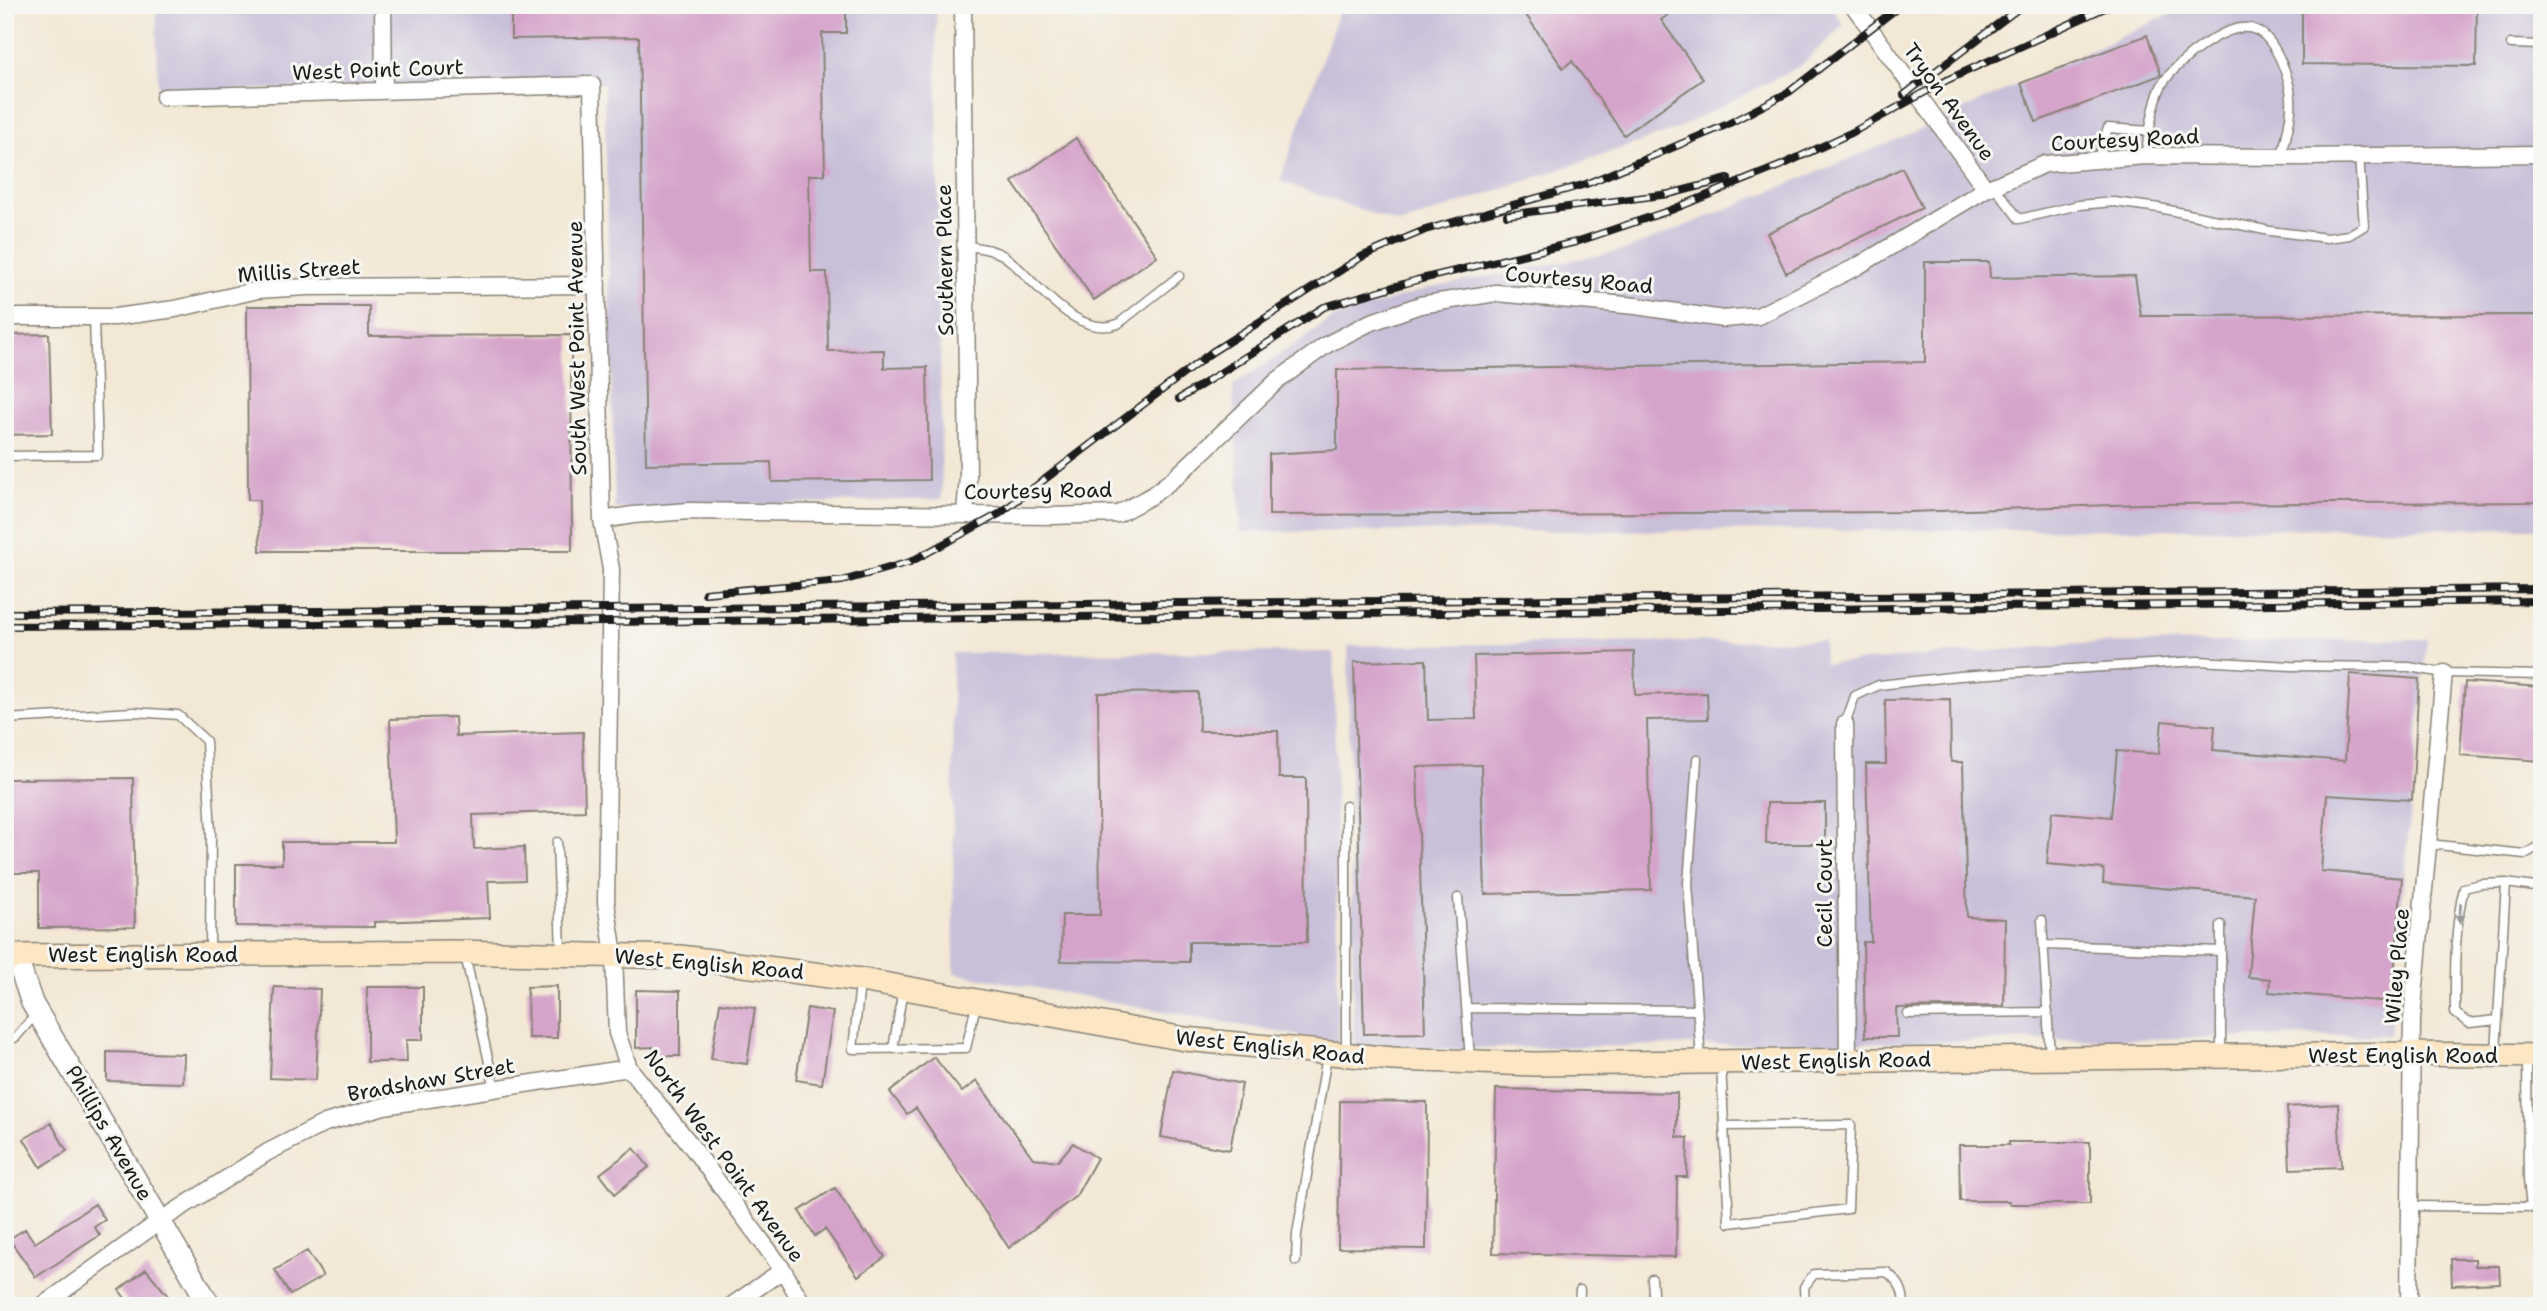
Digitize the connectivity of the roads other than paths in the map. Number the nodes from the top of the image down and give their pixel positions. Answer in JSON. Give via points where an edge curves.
{"nodes":[{"id":1,"x":383,"y":5,"type":"edge"},
{"id":2,"x":963,"y":5,"type":"edge"},
{"id":3,"x":1853,"y":5,"type":"edge"},
{"id":4,"x":2511,"y":44,"type":"dead end"},
{"id":5,"x":2542,"y":45,"type":"edge"},
{"id":6,"x":592,"y":85,"type":"joint"},
{"id":7,"x":384,"y":91,"type":"junction"},
{"id":8,"x":164,"y":97,"type":"dead end"},
{"id":9,"x":2150,"y":131,"type":"junction"},
{"id":10,"x":2542,"y":154,"type":"edge"},
{"id":11,"x":2145,"y":156,"type":"junction"},
{"id":12,"x":2359,"y":156,"type":"junction"},
{"id":13,"x":2283,"y":157,"type":"junction"},
{"id":14,"x":2098,"y":160,"type":"junction"},
{"id":15,"x":1990,"y":188,"type":"junction"},
{"id":16,"x":965,"y":246,"type":"junction"},
{"id":17,"x":1179,"y":276,"type":"dead end"},
{"id":18,"x":597,"y":285,"type":"junction"},
{"id":19,"x":5,"y":317,"type":"edge"},
{"id":20,"x":94,"y":317,"type":"junction"},
{"id":21,"x":5,"y":456,"type":"edge"},
{"id":22,"x":965,"y":513,"type":"junction"},
{"id":23,"x":602,"y":520,"type":"junction"},
{"id":24,"x":610,"y":609,"type":"joint"},
{"id":25,"x":2444,"y":673,"type":"junction"},
{"id":26,"x":2542,"y":675,"type":"edge"},
{"id":27,"x":5,"y":719,"type":"edge"},
{"id":28,"x":1845,"y":724,"type":"joint"},
{"id":29,"x":1698,"y":759,"type":"dead end"},
{"id":30,"x":1346,"y":806,"type":"dead end"},
{"id":31,"x":2542,"y":841,"type":"edge"},
{"id":32,"x":557,"y":842,"type":"dead end"},
{"id":33,"x":2428,"y":844,"type":"junction"},
{"id":34,"x":2506,"y":883,"type":"junction"},
{"id":35,"x":2542,"y":888,"type":"edge"},
{"id":36,"x":1458,"y":898,"type":"dead end"},
{"id":37,"x":2042,"y":920,"type":"dead end"},
{"id":38,"x":2221,"y":925,"type":"dead end"},
{"id":39,"x":2044,"y":945,"type":"junction"},
{"id":40,"x":2221,"y":951,"type":"junction"},
{"id":41,"x":465,"y":953,"type":"junction"},
{"id":42,"x":210,"y":954,"type":"junction"},
{"id":43,"x":562,"y":954,"type":"junction"},
{"id":44,"x":614,"y":954,"type":"junction"},
{"id":45,"x":9,"y":956,"type":"edge"},
{"id":46,"x":861,"y":980,"type":"junction"},
{"id":47,"x":903,"y":987,"type":"junction"},
{"id":48,"x":976,"y":1001,"type":"junction"},
{"id":49,"x":1466,"y":1008,"type":"junction"},
{"id":50,"x":1698,"y":1010,"type":"junction"},
{"id":51,"x":38,"y":1012,"type":"junction"},
{"id":52,"x":2048,"y":1012,"type":"junction"},
{"id":53,"x":1908,"y":1014,"type":"dead end"},
{"id":54,"x":2498,"y":1020,"type":"junction"},
{"id":55,"x":5,"y":1043,"type":"edge"},
{"id":56,"x":893,"y":1049,"type":"junction"},
{"id":57,"x":1337,"y":1054,"type":"junction"},
{"id":58,"x":2412,"y":1054,"type":"junction"},
{"id":59,"x":2496,"y":1055,"type":"junction"},
{"id":60,"x":2535,"y":1056,"type":"edge"},
{"id":61,"x":2221,"y":1057,"type":"junction"},
{"id":62,"x":2050,"y":1058,"type":"junction"},
{"id":63,"x":1847,"y":1061,"type":"junction"},
{"id":64,"x":1470,"y":1062,"type":"junction"},
{"id":65,"x":1711,"y":1062,"type":"junction"},
{"id":66,"x":629,"y":1068,"type":"junction"},
{"id":67,"x":495,"y":1089,"type":"junction"},
{"id":68,"x":1724,"y":1126,"type":"junction"},
{"id":69,"x":2410,"y":1206,"type":"junction"},
{"id":70,"x":2532,"y":1207,"type":"junction"},
{"id":71,"x":2542,"y":1214,"type":"edge"},
{"id":72,"x":160,"y":1220,"type":"junction"},
{"id":73,"x":1296,"y":1261,"type":"dead end"},
{"id":74,"x":783,"y":1270,"type":"junction"},
{"id":75,"x":1652,"y":1279,"type":"dead end"},
{"id":76,"x":1580,"y":1290,"type":"dead end"},
{"id":77,"x":42,"y":1306,"type":"edge"},
{"id":78,"x":210,"y":1306,"type":"edge"},
{"id":79,"x":731,"y":1306,"type":"edge"},
{"id":80,"x":804,"y":1306,"type":"edge"},
{"id":81,"x":1579,"y":1306,"type":"edge"},
{"id":82,"x":1654,"y":1306,"type":"edge"},
{"id":83,"x":1805,"y":1306,"type":"edge"},
{"id":84,"x":1904,"y":1306,"type":"edge"},
{"id":85,"x":2410,"y":1306,"type":"edge"}],
"edges":[{"from":1,"to":7,"type":"street"},
{"from":2,"to":16,"type":"street","name":"Southern Place"},
{"from":3,"to":15,"type":"street","name":"Tryon Avenue"},
{"from":4,"to":5,"type":"lane"},
{"from":6,"to":7,"type":"street","name":"West Point Court"},
{"from":6,"to":18,"type":"street","name":"South West Point Avenue"},
{"from":7,"to":8,"type":"street","name":"West Point Court"},
{"from":9,"to":11,"type":"lane"},
{"from":9,"to":13,"type":"lane","via":[[2161,86],[2172,72],[2216,38],[2240,27],[2257,30],[2279,54],[2292,99]]},
{"from":9,"to":14,"type":"lane","via":[[2108,128]]},
{"from":10,"to":12,"type":"street","name":"Courtesy Road"},
{"from":11,"to":13,"type":"street","name":"Courtesy Road"},
{"from":11,"to":14,"type":"street","name":"Courtesy Road"},
{"from":12,"to":13,"type":"street","name":"Courtesy Road"},
{"from":12,"to":15,"type":"lane","via":[[2364,226],[2349,236],[2327,238],[2114,202],[2019,219]]},
{"from":14,"to":15,"type":"street","name":"Courtesy Road","via":[[2045,164]]},
{"from":15,"to":22,"type":"street","name":"Courtesy Road","via":[[1858,265],[1758,316],[1723,318],[1496,293],[1420,305],[1326,345],[1278,381],[1176,477],[1118,514]]},
{"from":16,"to":17,"type":"lane","via":[[1005,256],[1051,302],[1090,324],[1105,327],[1118,324]]},
{"from":16,"to":22,"type":"street","name":"Southern Place"},
{"from":18,"to":20,"type":"street","name":"Millis Street","via":[[258,290],[175,309]]},
{"from":18,"to":23,"type":"street","name":"South West Point Avenue"},
{"from":19,"to":20,"type":"street","name":"Millis Street"},
{"from":20,"to":21,"type":"lane","via":[[98,455]]},
{"from":22,"to":23,"type":"street","name":"Courtesy Road","via":[[690,511]]},
{"from":23,"to":24,"type":"street","name":"South West Point Avenue","via":[[611,569]]},
{"from":24,"to":44,"type":"street","name":"North West Point Avenue","via":[[606,903]]},
{"from":25,"to":26,"type":"lane"},
{"from":25,"to":28,"type":"lane","via":[[2409,667],[2198,661],[1959,676],[1879,685],[1855,696]]},
{"from":25,"to":33,"type":"street","name":"Wiley Place"},
{"from":27,"to":42,"type":"lane","via":[[134,712],[178,715],[206,741]]},
{"from":28,"to":63,"type":"street","name":"Cecil Court"},
{"from":29,"to":50,"type":"lane","via":[[1688,884]]},
{"from":30,"to":57,"type":"lane"},
{"from":31,"to":33,"type":"lane","via":[[2525,854]]},
{"from":32,"to":43,"type":"lane"},
{"from":33,"to":58,"type":"street","name":"Wiley Place"},
{"from":34,"to":35,"type":"lane"},
{"from":34,"to":54,"type":"lane"},
{"from":34,"to":54,"type":"lane","one_way":true,"via":[[2464,888],[2455,978],[2455,1013],[2469,1023]]},
{"from":36,"to":49,"type":"lane"},
{"from":37,"to":39,"type":"lane"},
{"from":38,"to":40,"type":"lane"},
{"from":39,"to":40,"type":"lane"},
{"from":39,"to":52,"type":"lane"},
{"from":40,"to":61,"type":"lane"},
{"from":41,"to":42,"type":"main road","name":"West English Road"},
{"from":41,"to":43,"type":"main road","name":"West English Road"},
{"from":41,"to":67,"type":"lane"},
{"from":42,"to":45,"type":"main road","name":"West English Road"},
{"from":43,"to":44,"type":"main road","name":"West English Road"},
{"from":44,"to":46,"type":"main road","name":"West English Road","via":[[680,957]]},
{"from":44,"to":66,"type":"street","name":"North West Point Avenue","via":[[617,1034]]},
{"from":45,"to":51,"type":"street","name":"Phillips Avenue"},
{"from":46,"to":47,"type":"main road","name":"West English Road"},
{"from":46,"to":56,"type":"lane","via":[[853,1049]]},
{"from":47,"to":48,"type":"main road","name":"West English Road"},
{"from":47,"to":56,"type":"lane"},
{"from":48,"to":56,"type":"lane","via":[[966,1048]]},
{"from":48,"to":57,"type":"main road","name":"West English Road","via":[[1185,1039]]},
{"from":49,"to":50,"type":"lane"},
{"from":49,"to":64,"type":"lane"},
{"from":50,"to":65,"type":"lane"},
{"from":51,"to":55,"type":"lane"},
{"from":51,"to":72,"type":"street","name":"Phillips Avenue"},
{"from":52,"to":53,"type":"lane"},
{"from":52,"to":62,"type":"lane"},
{"from":54,"to":59,"type":"lane"},
{"from":57,"to":64,"type":"main road","name":"West English Road"},
{"from":57,"to":73,"type":"lane","via":[[1297,1234]]},
{"from":58,"to":59,"type":"main road","name":"West English Road"},
{"from":58,"to":61,"type":"main road","name":"West English Road"},
{"from":58,"to":69,"type":"street","name":"Wiley Place"},
{"from":59,"to":60,"type":"main road","name":"West English Road"},
{"from":60,"to":70,"type":"lane","via":[[2529,1179]]},
{"from":61,"to":62,"type":"main road","name":"West English Road"},
{"from":62,"to":63,"type":"main road","name":"West English Road"},
{"from":63,"to":65,"type":"main road","name":"West English Road"},
{"from":64,"to":65,"type":"main road","name":"West English Road"},
{"from":65,"to":68,"type":"lane"},
{"from":66,"to":67,"type":"street","name":"Bradshaw Street"},
{"from":66,"to":74,"type":"street","name":"North West Point Avenue"},
{"from":67,"to":72,"type":"street","name":"Bradshaw Street","via":[[384,1106],[326,1123],[268,1152]]},
{"from":68,"to":68,"type":"lane","via":[[1729,1223],[1848,1209],[1851,1125]]},
{"from":69,"to":70,"type":"lane"},
{"from":69,"to":85,"type":"street","name":"Wiley Place"},
{"from":70,"to":71,"type":"lane"},
{"from":72,"to":77,"type":"street","name":"Bradshaw Street"},
{"from":72,"to":78,"type":"street","name":"Phillips Avenue"},
{"from":74,"to":79,"type":"street"},
{"from":74,"to":80,"type":"street","name":"North West Point Avenue"},
{"from":75,"to":82,"type":"lane"},
{"from":76,"to":81,"type":"lane"},
{"from":83,"to":84,"type":"lane","via":[[1804,1287],[1814,1274],[1887,1272],[1901,1287]]}]}
